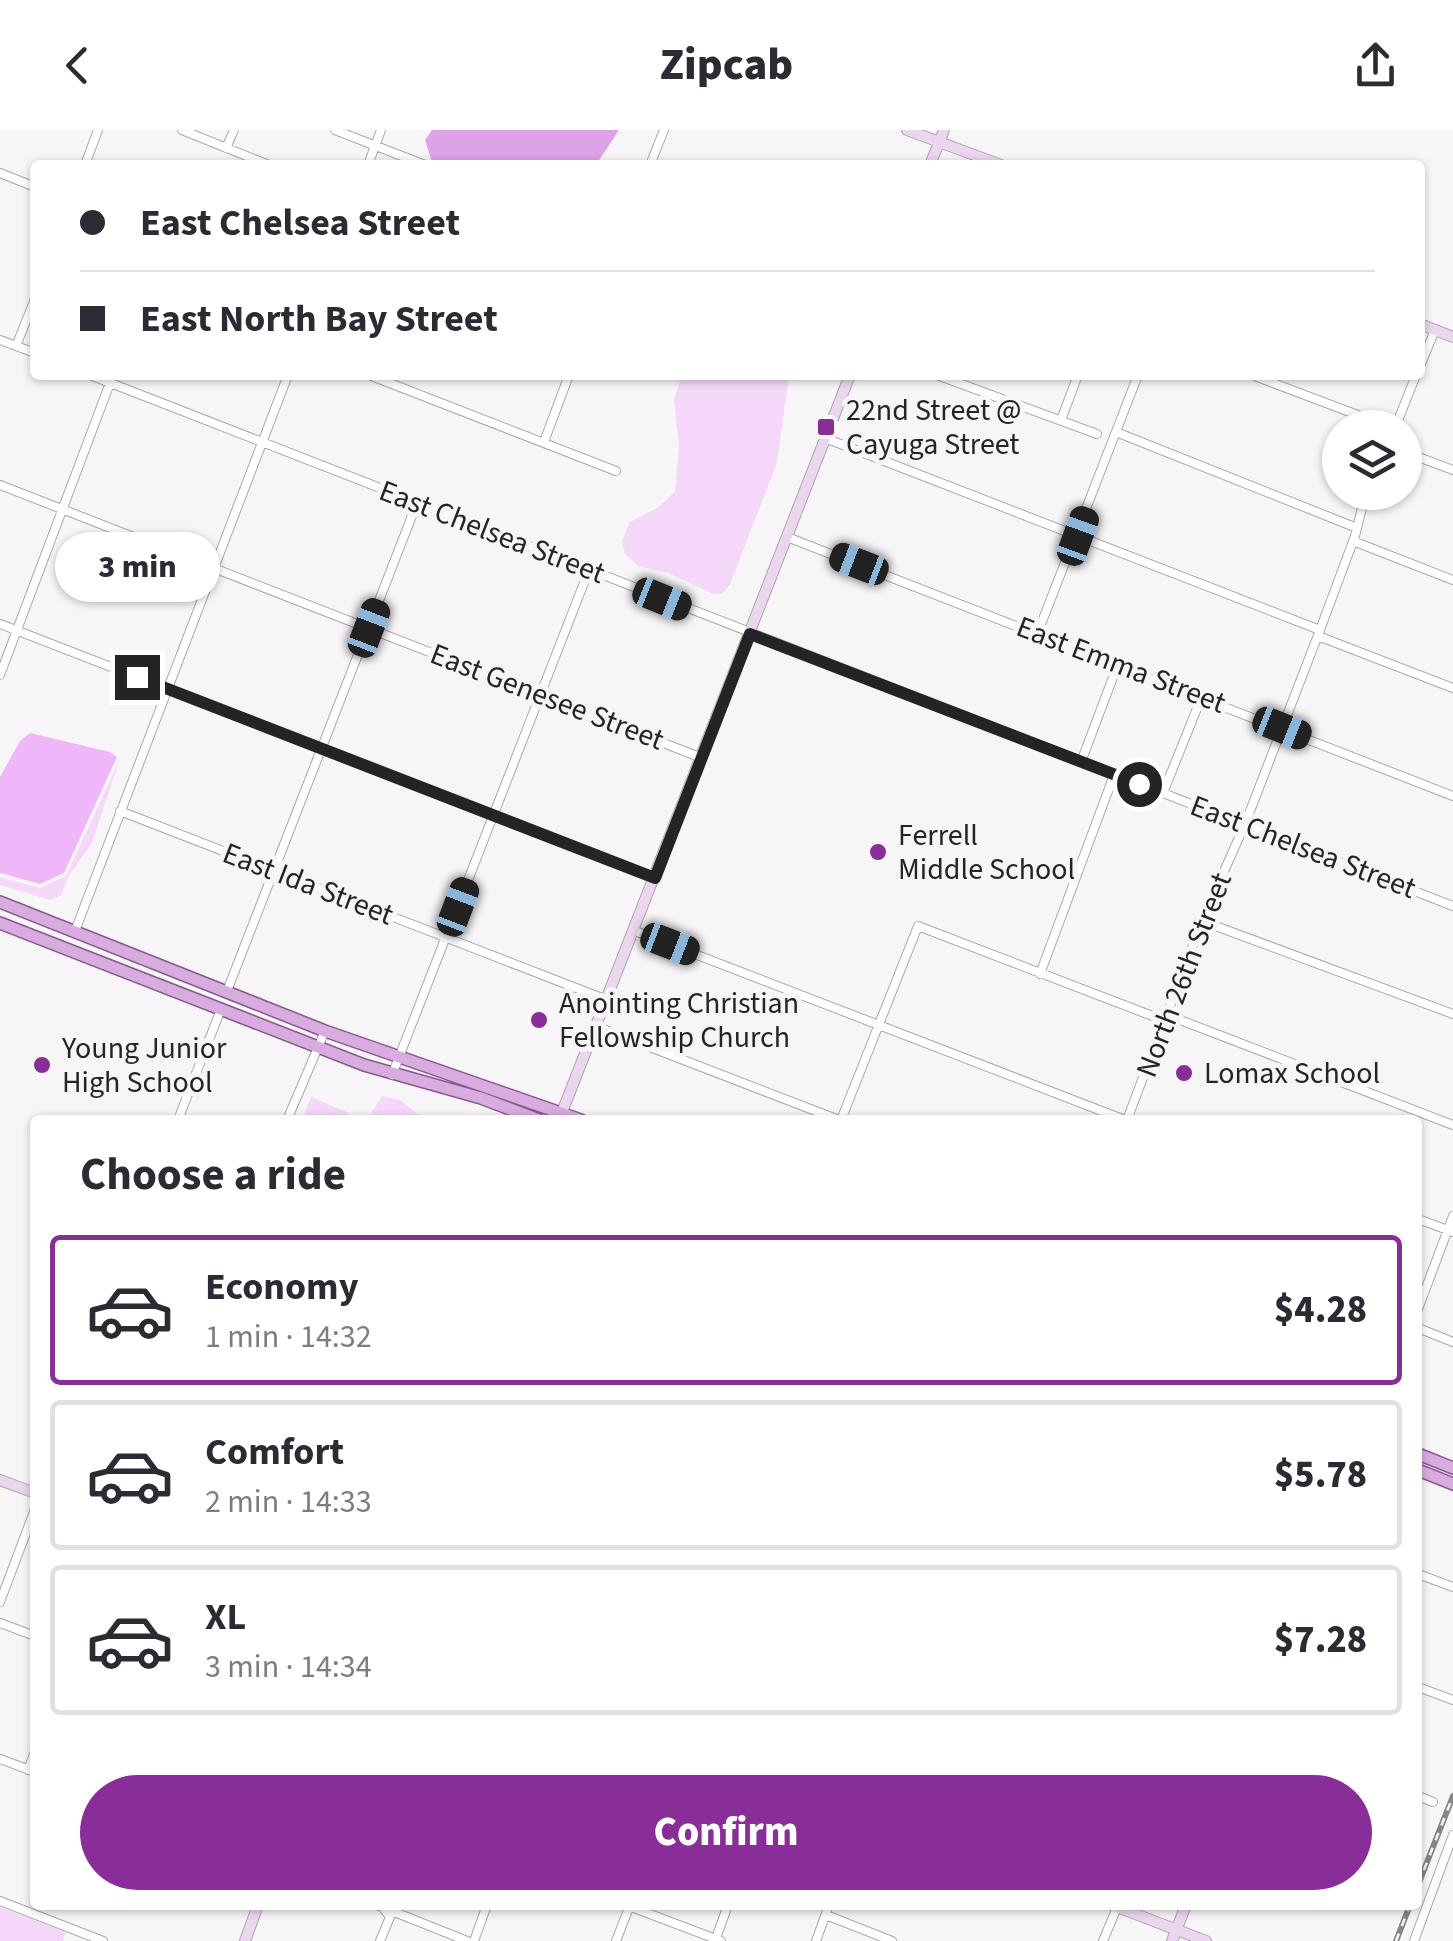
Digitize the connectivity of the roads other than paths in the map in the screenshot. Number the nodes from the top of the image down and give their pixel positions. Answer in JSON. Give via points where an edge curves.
{"nodes":[{"id":1,"x":98,"y":130,"type":"edge"},
{"id":2,"x":182,"y":130,"type":"edge"},
{"id":3,"x":234,"y":130,"type":"edge"},
{"id":4,"x":335,"y":130,"type":"edge"},
{"id":5,"x":381,"y":130,"type":"edge"},
{"id":6,"x":664,"y":130,"type":"edge"},
{"id":7,"x":907,"y":130,"type":"edge"},
{"id":8,"x":944,"y":130,"type":"edge"},
{"id":9,"x":939,"y":142,"type":"junction"},
{"id":10,"x":375,"y":146,"type":"junction"},
{"id":11,"x":226,"y":148,"type":"junction"},
{"id":12,"x":89,"y":160,"type":"edge"},
{"id":13,"x":256,"y":160,"type":"edge"},
{"id":14,"x":370,"y":160,"type":"edge"},
{"id":15,"x":411,"y":160,"type":"edge"},
{"id":16,"x":652,"y":160,"type":"edge"},
{"id":17,"x":932,"y":160,"type":"edge"},
{"id":18,"x":987,"y":160,"type":"edge"},
{"id":19,"x":0,"y":173,"type":"edge"},
{"id":20,"x":30,"y":185,"type":"edge"},
{"id":21,"x":30,"y":311,"type":"edge"},
{"id":22,"x":1425,"y":326,"type":"edge"},
{"id":23,"x":1435,"y":330,"type":"junction"},
{"id":24,"x":1453,"y":336,"type":"edge"},
{"id":25,"x":0,"y":340,"type":"edge"},
{"id":26,"x":16,"y":346,"type":"junction"},
{"id":27,"x":30,"y":351,"type":"edge"},
{"id":28,"x":1425,"y":354,"type":"edge"},
{"id":29,"x":102,"y":380,"type":"edge"},
{"id":30,"x":286,"y":380,"type":"edge"},
{"id":31,"x":383,"y":380,"type":"edge"},
{"id":32,"x":567,"y":380,"type":"edge"},
{"id":33,"x":848,"y":380,"type":"edge"},
{"id":34,"x":961,"y":380,"type":"edge"},
{"id":35,"x":1076,"y":380,"type":"edge"},
{"id":36,"x":1136,"y":380,"type":"edge"},
{"id":37,"x":1265,"y":380,"type":"edge"},
{"id":38,"x":1414,"y":380,"type":"edge"},
{"id":39,"x":110,"y":383,"type":"junction"},
{"id":40,"x":1346,"y":410,"type":"edge"},
{"id":41,"x":1401,"y":410,"type":"edge"},
{"id":42,"x":1061,"y":420,"type":"junction"},
{"id":43,"x":1116,"y":432,"type":"junction"},
{"id":44,"x":1097,"y":434,"type":"dead end"},
{"id":45,"x":826,"y":438,"type":"junction"},
{"id":46,"x":544,"y":442,"type":"junction"},
{"id":47,"x":262,"y":443,"type":"junction"},
{"id":48,"x":1422,"y":458,"type":"edge"},
{"id":49,"x":1453,"y":470,"type":"edge"},
{"id":50,"x":616,"y":471,"type":"dead end"},
{"id":51,"x":0,"y":484,"type":"edge"},
{"id":52,"x":417,"y":503,"type":"junction"},
{"id":53,"x":63,"y":509,"type":"junction"},
{"id":54,"x":1362,"y":510,"type":"edge"},
{"id":55,"x":1357,"y":528,"type":"junction"},
{"id":56,"x":1078,"y":536,"type":"junction"},
{"id":57,"x":787,"y":537,"type":"junction"},
{"id":58,"x":1352,"y":541,"type":"junction"},
{"id":59,"x":214,"y":567,"type":"junction"},
{"id":60,"x":589,"y":570,"type":"junction"},
{"id":61,"x":1453,"y":580,"type":"edge"},
{"id":62,"x":0,"y":624,"type":"edge"},
{"id":63,"x":369,"y":628,"type":"junction"},
{"id":64,"x":16,"y":630,"type":"junction"},
{"id":65,"x":1038,"y":632,"type":"junction"},
{"id":66,"x":1319,"y":633,"type":"junction"},
{"id":67,"x":750,"y":634,"type":"junction"},
{"id":68,"x":1118,"y":664,"type":"junction"},
{"id":69,"x":0,"y":674,"type":"edge"},
{"id":70,"x":1453,"y":688,"type":"edge"},
{"id":71,"x":167,"y":689,"type":"junction"},
{"id":72,"x":540,"y":693,"type":"junction"},
{"id":73,"x":1202,"y":696,"type":"junction"},
{"id":74,"x":1282,"y":728,"type":"junction"},
{"id":75,"x":322,"y":749,"type":"junction"},
{"id":76,"x":702,"y":758,"type":"junction"},
{"id":77,"x":1082,"y":762,"type":"junction"},
{"id":78,"x":1114,"y":774,"type":"junction"},
{"id":79,"x":1164,"y":794,"type":"junction"},
{"id":80,"x":1453,"y":796,"type":"edge"},
{"id":81,"x":120,"y":811,"type":"junction"},
{"id":82,"x":493,"y":815,"type":"junction"},
{"id":83,"x":1244,"y":824,"type":"junction"},
{"id":84,"x":274,"y":871,"type":"junction"},
{"id":85,"x":655,"y":878,"type":"junction"},
{"id":86,"x":0,"y":902,"type":"edge"},
{"id":87,"x":1453,"y":906,"type":"edge"},
{"id":88,"x":1202,"y":921,"type":"junction"},
{"id":89,"x":0,"y":923,"type":"edge"},
{"id":90,"x":635,"y":930,"type":"junction"},
{"id":91,"x":75,"y":931,"type":"junction"},
{"id":92,"x":446,"y":937,"type":"junction"},
{"id":93,"x":1040,"y":974,"type":"junction"},
{"id":94,"x":227,"y":990,"type":"junction"},
{"id":95,"x":607,"y":1000,"type":"junction"},
{"id":96,"x":221,"y":1009,"type":"junction"},
{"id":97,"x":279,"y":1012,"type":"junction"},
{"id":98,"x":1453,"y":1014,"type":"edge"},
{"id":99,"x":1166,"y":1018,"type":"junction"},
{"id":100,"x":598,"y":1026,"type":"junction"},
{"id":101,"x":878,"y":1026,"type":"junction"},
{"id":102,"x":326,"y":1031,"type":"junction"},
{"id":103,"x":318,"y":1047,"type":"junction"},
{"id":104,"x":398,"y":1058,"type":"junction"},
{"id":105,"x":392,"y":1075,"type":"junction"},
{"id":106,"x":180,"y":1115,"type":"edge"},
{"id":107,"x":289,"y":1115,"type":"edge"},
{"id":108,"x":526,"y":1115,"type":"edge"},
{"id":109,"x":557,"y":1115,"type":"edge"},
{"id":110,"x":560,"y":1115,"type":"edge"},
{"id":111,"x":827,"y":1115,"type":"edge"},
{"id":112,"x":842,"y":1115,"type":"edge"},
{"id":113,"x":1113,"y":1115,"type":"edge"},
{"id":114,"x":1128,"y":1115,"type":"edge"},
{"id":115,"x":1453,"y":1125,"type":"edge"},
{"id":116,"x":1453,"y":1216,"type":"edge"},
{"id":117,"x":1422,"y":1220,"type":"edge"},
{"id":118,"x":1450,"y":1231,"type":"edge"},
{"id":119,"x":1422,"y":1299,"type":"edge"},
{"id":120,"x":1422,"y":1330,"type":"edge"},
{"id":121,"x":1453,"y":1342,"type":"edge"},
{"id":122,"x":1422,"y":1456,"type":"edge"},
{"id":123,"x":1453,"y":1468,"type":"edge"},
{"id":124,"x":1422,"y":1472,"type":"edge"},
{"id":125,"x":0,"y":1480,"type":"edge"},
{"id":126,"x":1453,"y":1484,"type":"edge"},
{"id":127,"x":30,"y":1492,"type":"edge"},
{"id":128,"x":30,"y":1523,"type":"edge"},
{"id":129,"x":1422,"y":1575,"type":"edge"},
{"id":130,"x":1453,"y":1587,"type":"edge"},
{"id":131,"x":0,"y":1602,"type":"edge"},
{"id":132,"x":0,"y":1623,"type":"edge"},
{"id":133,"x":30,"y":1634,"type":"edge"},
{"id":134,"x":1422,"y":1688,"type":"edge"},
{"id":135,"x":1453,"y":1700,"type":"edge"},
{"id":136,"x":0,"y":1759,"type":"edge"},
{"id":137,"x":30,"y":1770,"type":"edge"},
{"id":138,"x":1422,"y":1798,"type":"edge"},
{"id":139,"x":1433,"y":1802,"type":"dead end"},
{"id":140,"x":1453,"y":1835,"type":"edge"},
{"id":141,"x":0,"y":1902,"type":"edge"},
{"id":142,"x":30,"y":1908,"type":"edge"},
{"id":143,"x":36,"y":1910,"type":"edge"},
{"id":144,"x":256,"y":1910,"type":"edge"},
{"id":145,"x":384,"y":1910,"type":"edge"},
{"id":146,"x":391,"y":1910,"type":"edge"},
{"id":147,"x":485,"y":1910,"type":"edge"},
{"id":148,"x":626,"y":1910,"type":"edge"},
{"id":149,"x":641,"y":1910,"type":"edge"},
{"id":150,"x":726,"y":1910,"type":"edge"},
{"id":151,"x":828,"y":1910,"type":"edge"},
{"id":152,"x":1115,"y":1910,"type":"edge"},
{"id":153,"x":1124,"y":1910,"type":"edge"},
{"id":154,"x":1184,"y":1910,"type":"edge"},
{"id":155,"x":826,"y":1916,"type":"junction"},
{"id":156,"x":1174,"y":1935,"type":"edge"},
{"id":157,"x":717,"y":1940,"type":"edge"},
{"id":158,"x":103,"y":1941,"type":"edge"},
{"id":159,"x":245,"y":1941,"type":"edge"},
{"id":160,"x":380,"y":1941,"type":"edge"},
{"id":161,"x":471,"y":1941,"type":"edge"},
{"id":162,"x":616,"y":1941,"type":"edge"},
{"id":163,"x":816,"y":1941,"type":"edge"},
{"id":164,"x":892,"y":1941,"type":"edge"},
{"id":165,"x":1103,"y":1941,"type":"edge"},
{"id":166,"x":1206,"y":1941,"type":"edge"},
{"id":167,"x":1414,"y":1941,"type":"edge"}],
"edges":[{"from":1,"to":12,"type":"street"},
{"from":2,"to":11,"type":"street"},
{"from":3,"to":11,"type":"street"},
{"from":4,"to":10,"type":"street"},
{"from":5,"to":10,"type":"street"},
{"from":6,"to":16,"type":"street"},
{"from":7,"to":9,"type":"main road"},
{"from":8,"to":9,"type":"main road"},
{"from":9,"to":17,"type":"main road"},
{"from":9,"to":18,"type":"main road"},
{"from":10,"to":14,"type":"street"},
{"from":10,"to":15,"type":"street"},
{"from":11,"to":13,"type":"street"},
{"from":19,"to":20,"type":"street"},
{"from":21,"to":26,"type":"street"},
{"from":22,"to":23,"type":"main road"},
{"from":23,"to":24,"type":"main road"},
{"from":23,"to":28,"type":"street"},
{"from":25,"to":26,"type":"street"},
{"from":26,"to":27,"type":"street"},
{"from":29,"to":39,"type":"street","name":"East Chelsea Street"},
{"from":30,"to":47,"type":"street"},
{"from":31,"to":46,"type":"street"},
{"from":32,"to":46,"type":"street"},
{"from":33,"to":45,"type":"main road"},
{"from":34,"to":42,"type":"street"},
{"from":35,"to":42,"type":"street"},
{"from":36,"to":43,"type":"street"},
{"from":37,"to":40,"type":"street"},
{"from":38,"to":41,"type":"street"},
{"from":39,"to":47,"type":"street","name":"East Chelsea Street"},
{"from":39,"to":53,"type":"street"},
{"from":42,"to":44,"type":"street"},
{"from":43,"to":55,"type":"street"},
{"from":43,"to":56,"type":"street"},
{"from":45,"to":56,"type":"street"},
{"from":45,"to":57,"type":"main road"},
{"from":46,"to":50,"type":"street"},
{"from":47,"to":52,"type":"street","name":"East Chelsea Street"},
{"from":47,"to":59,"type":"street"},
{"from":48,"to":49,"type":"street"},
{"from":51,"to":53,"type":"street","name":"East Genesee Street"},
{"from":52,"to":60,"type":"street","name":"East Chelsea Street"},
{"from":52,"to":63,"type":"street"},
{"from":53,"to":59,"type":"street","name":"East Genesee Street"},
{"from":53,"to":64,"type":"street"},
{"from":54,"to":55,"type":"street","name":"North 26th Street"},
{"from":55,"to":58,"type":"street","name":"North 26th Street"},
{"from":56,"to":65,"type":"street"},
{"from":56,"to":66,"type":"street"},
{"from":57,"to":65,"type":"street","name":"East Emma Street"},
{"from":57,"to":67,"type":"main road"},
{"from":58,"to":61,"type":"street"},
{"from":58,"to":66,"type":"street","name":"North 26th Street"},
{"from":59,"to":63,"type":"street","name":"East Genesee Street"},
{"from":59,"to":71,"type":"street"},
{"from":60,"to":67,"type":"street","name":"East Chelsea Street"},
{"from":60,"to":72,"type":"street"},
{"from":62,"to":64,"type":"street"},
{"from":63,"to":72,"type":"street","name":"East Genesee Street"},
{"from":63,"to":75,"type":"street"},
{"from":64,"to":69,"type":"street"},
{"from":64,"to":71,"type":"street"},
{"from":65,"to":68,"type":"street","name":"East Emma Street"},
{"from":66,"to":70,"type":"street"},
{"from":66,"to":74,"type":"street","name":"North 26th Street"},
{"from":67,"to":76,"type":"main road"},
{"from":67,"to":77,"type":"street","name":"East Chelsea Street"},
{"from":68,"to":73,"type":"street","name":"East Emma Street"},
{"from":68,"to":77,"type":"street"},
{"from":71,"to":75,"type":"street"},
{"from":71,"to":81,"type":"street"},
{"from":72,"to":76,"type":"street","name":"East Genesee Street"},
{"from":72,"to":82,"type":"street"},
{"from":73,"to":74,"type":"street","name":"East Emma Street"},
{"from":73,"to":79,"type":"street"},
{"from":74,"to":80,"type":"street","name":"East Emma Street"},
{"from":74,"to":83,"type":"street","name":"North 26th Street"},
{"from":75,"to":82,"type":"street"},
{"from":75,"to":84,"type":"street"},
{"from":76,"to":85,"type":"main road"},
{"from":77,"to":78,"type":"street","name":"East Chelsea Street"},
{"from":78,"to":79,"type":"street","name":"East Chelsea Street"},
{"from":78,"to":93,"type":"street"},
{"from":79,"to":83,"type":"street","name":"East Chelsea Street"},
{"from":81,"to":84,"type":"street","name":"East Ida Street"},
{"from":81,"to":91,"type":"street"},
{"from":82,"to":85,"type":"street"},
{"from":82,"to":92,"type":"street"},
{"from":83,"to":87,"type":"street","name":"East Chelsea Street"},
{"from":83,"to":88,"type":"street","name":"North 26th Street"},
{"from":84,"to":92,"type":"street","name":"East Ida Street"},
{"from":84,"to":94,"type":"street"},
{"from":85,"to":90,"type":"main road"},
{"from":86,"to":91,"type":"main road"},
{"from":88,"to":98,"type":"street"},
{"from":88,"to":99,"type":"street","name":"North 26th Street"},
{"from":89,"to":96,"type":"main road"},
{"from":90,"to":95,"type":"main road"},
{"from":90,"to":101,"type":"street"},
{"from":91,"to":94,"type":"main road"},
{"from":92,"to":95,"type":"street","name":"East Ida Street"},
{"from":92,"to":104,"type":"street"},
{"from":93,"to":99,"type":"street"},
{"from":93,"to":101,"type":"street","via":[[918,926]]},
{"from":94,"to":97,"type":"main road"},
{"from":95,"to":100,"type":"main road"},
{"from":96,"to":97,"type":"main road","via":[[239,1002]]},
{"from":96,"to":103,"type":"main road"},
{"from":96,"to":106,"type":"street"},
{"from":97,"to":102,"type":"main road"},
{"from":99,"to":114,"type":"street","name":"North 26th Street"},
{"from":99,"to":115,"type":"street"},
{"from":100,"to":110,"type":"main road"},
{"from":100,"to":111,"type":"street"},
{"from":101,"to":112,"type":"street"},
{"from":101,"to":113,"type":"street"},
{"from":102,"to":103,"type":"street"},
{"from":102,"to":104,"type":"main road"},
{"from":103,"to":105,"type":"main road"},
{"from":103,"to":107,"type":"street"},
{"from":104,"to":105,"type":"street"},
{"from":104,"to":109,"type":"main road"},
{"from":105,"to":108,"type":"main road"},
{"from":116,"to":118,"type":"street"},
{"from":117,"to":118,"type":"street"},
{"from":118,"to":119,"type":"street"},
{"from":120,"to":121,"type":"street"},
{"from":122,"to":123,"type":"main road"},
{"from":124,"to":126,"type":"main road"},
{"from":125,"to":127,"type":"main road"},
{"from":128,"to":131,"type":"street"},
{"from":129,"to":130,"type":"street"},
{"from":132,"to":133,"type":"street"},
{"from":134,"to":135,"type":"street"},
{"from":136,"to":137,"type":"street"},
{"from":138,"to":139,"type":"street"},
{"from":140,"to":167,"type":"street"},
{"from":141,"to":142,"type":"street"},
{"from":143,"to":158,"type":"street"},
{"from":144,"to":159,"type":"main road"},
{"from":145,"to":160,"type":"street","via":[[390,1917]]},
{"from":146,"to":161,"type":"street"},
{"from":147,"to":161,"type":"street"},
{"from":148,"to":162,"type":"street"},
{"from":149,"to":157,"type":"street"},
{"from":150,"to":157,"type":"street"},
{"from":151,"to":155,"type":"street"},
{"from":152,"to":165,"type":"street"},
{"from":153,"to":156,"type":"main road"},
{"from":154,"to":156,"type":"main road"},
{"from":155,"to":163,"type":"street"},
{"from":155,"to":164,"type":"street"},
{"from":156,"to":166,"type":"main road"}]}
